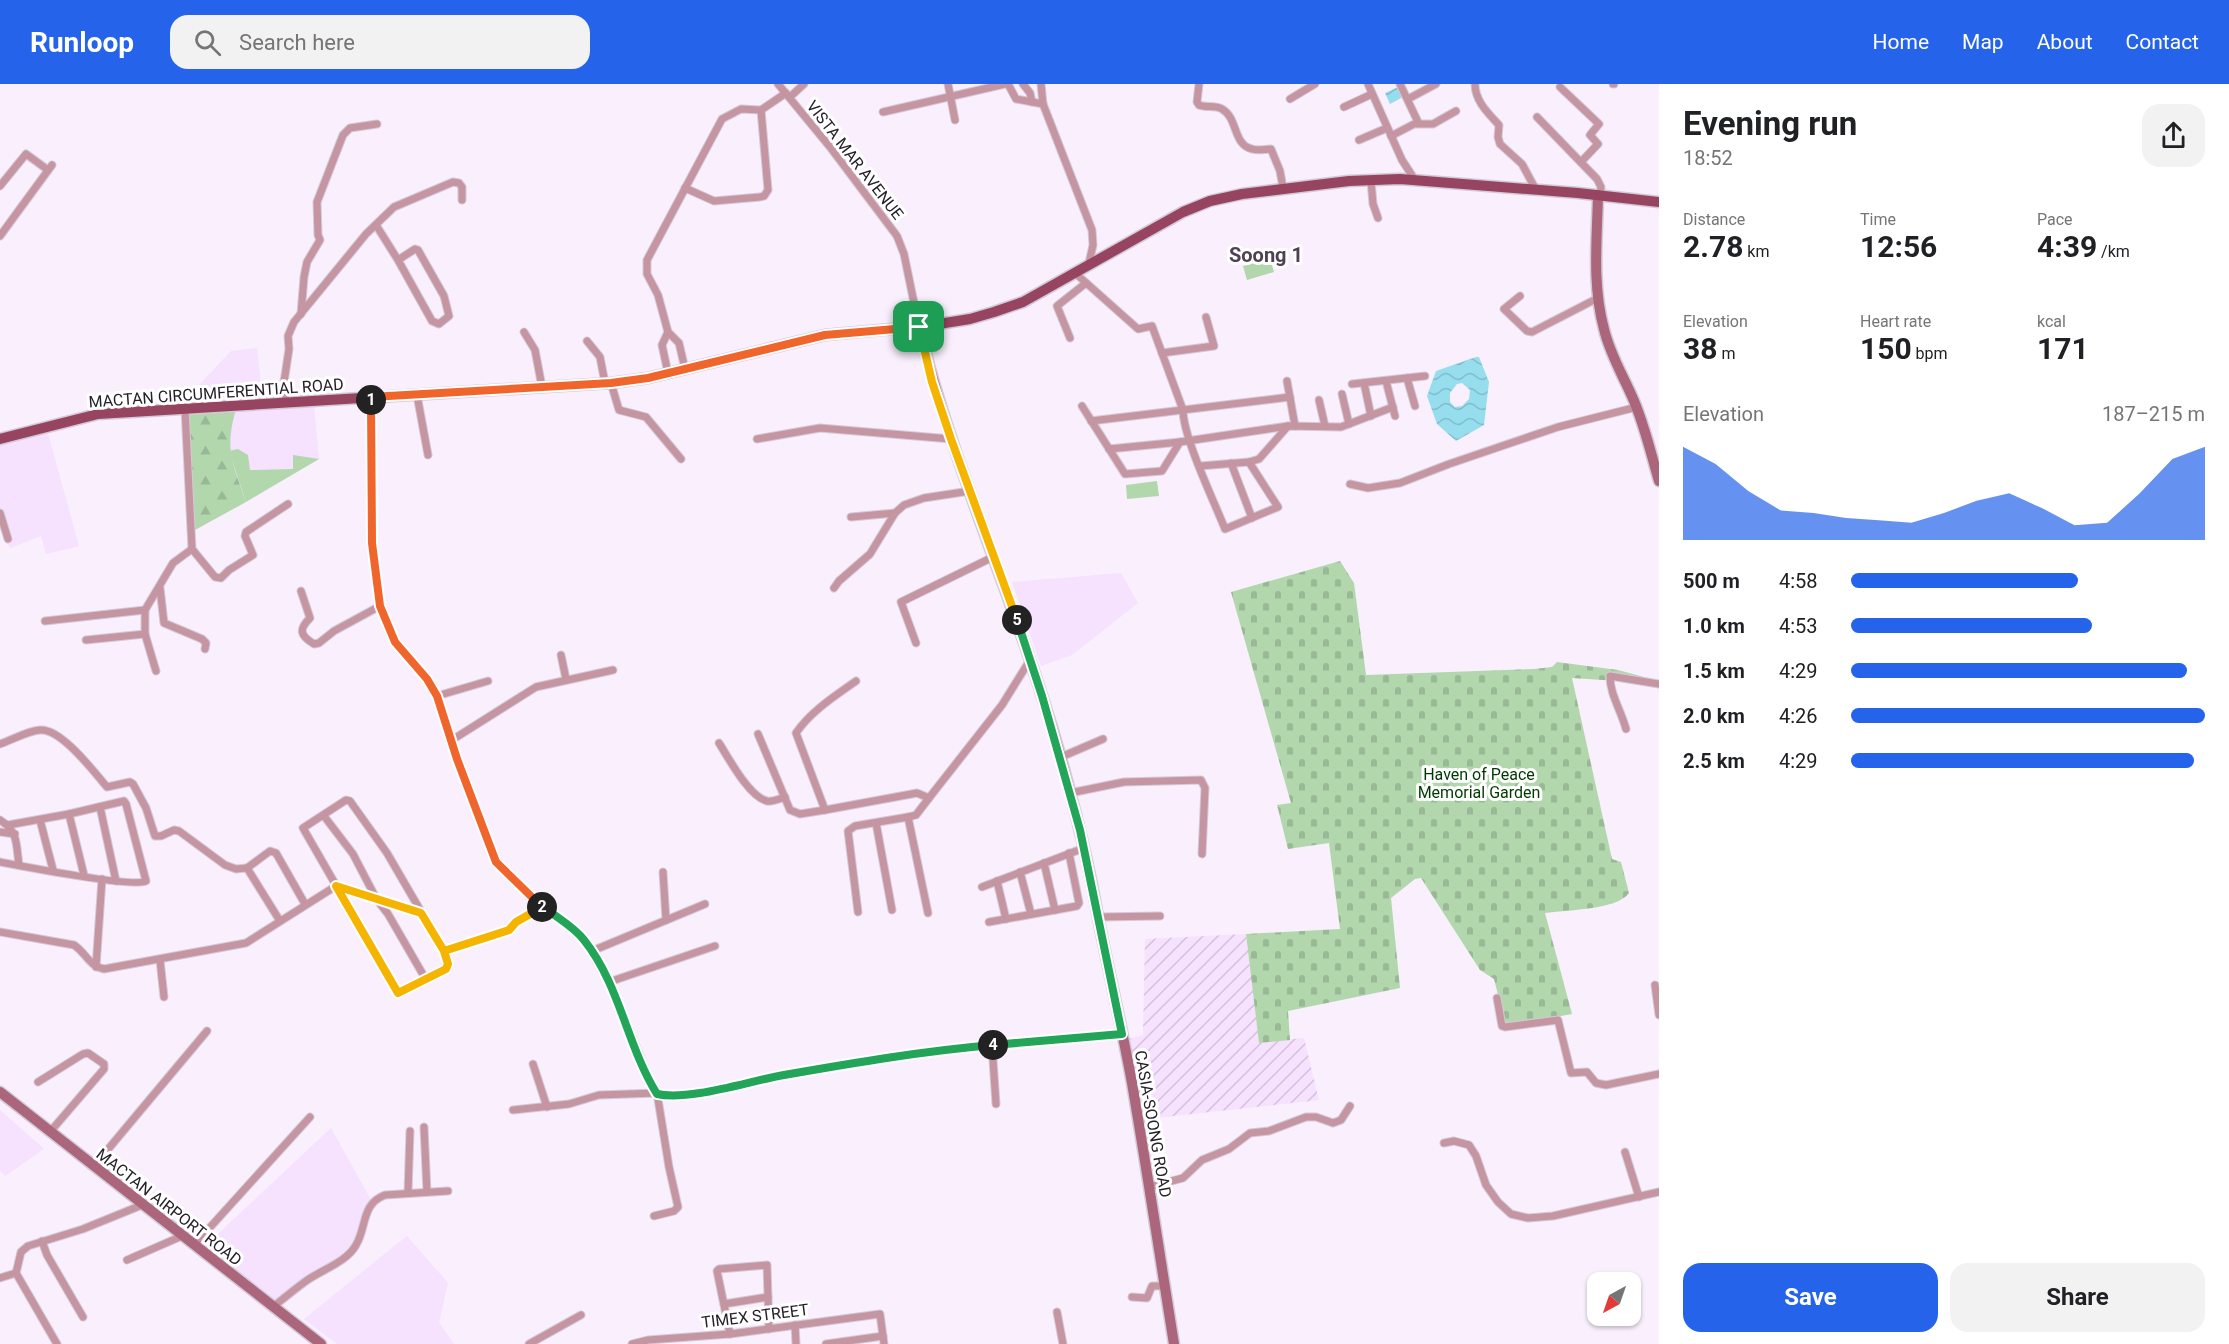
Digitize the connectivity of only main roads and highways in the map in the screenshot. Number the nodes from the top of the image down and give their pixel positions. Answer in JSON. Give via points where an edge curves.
{"nodes":[{"id":1,"x":1659,"y":202,"type":"edge"},
{"id":2,"x":0,"y":439,"type":"edge"}],
"edges":[{"from":1,"to":2,"type":"main road","name":"MACTAN CIRCUMFERENTIAL ROAD","via":[[1400,179],[1283,188],[1210,201],[1163,221],[1023,302],[970,319],[825,335],[668,373],[608,383],[93,415]]}]}
